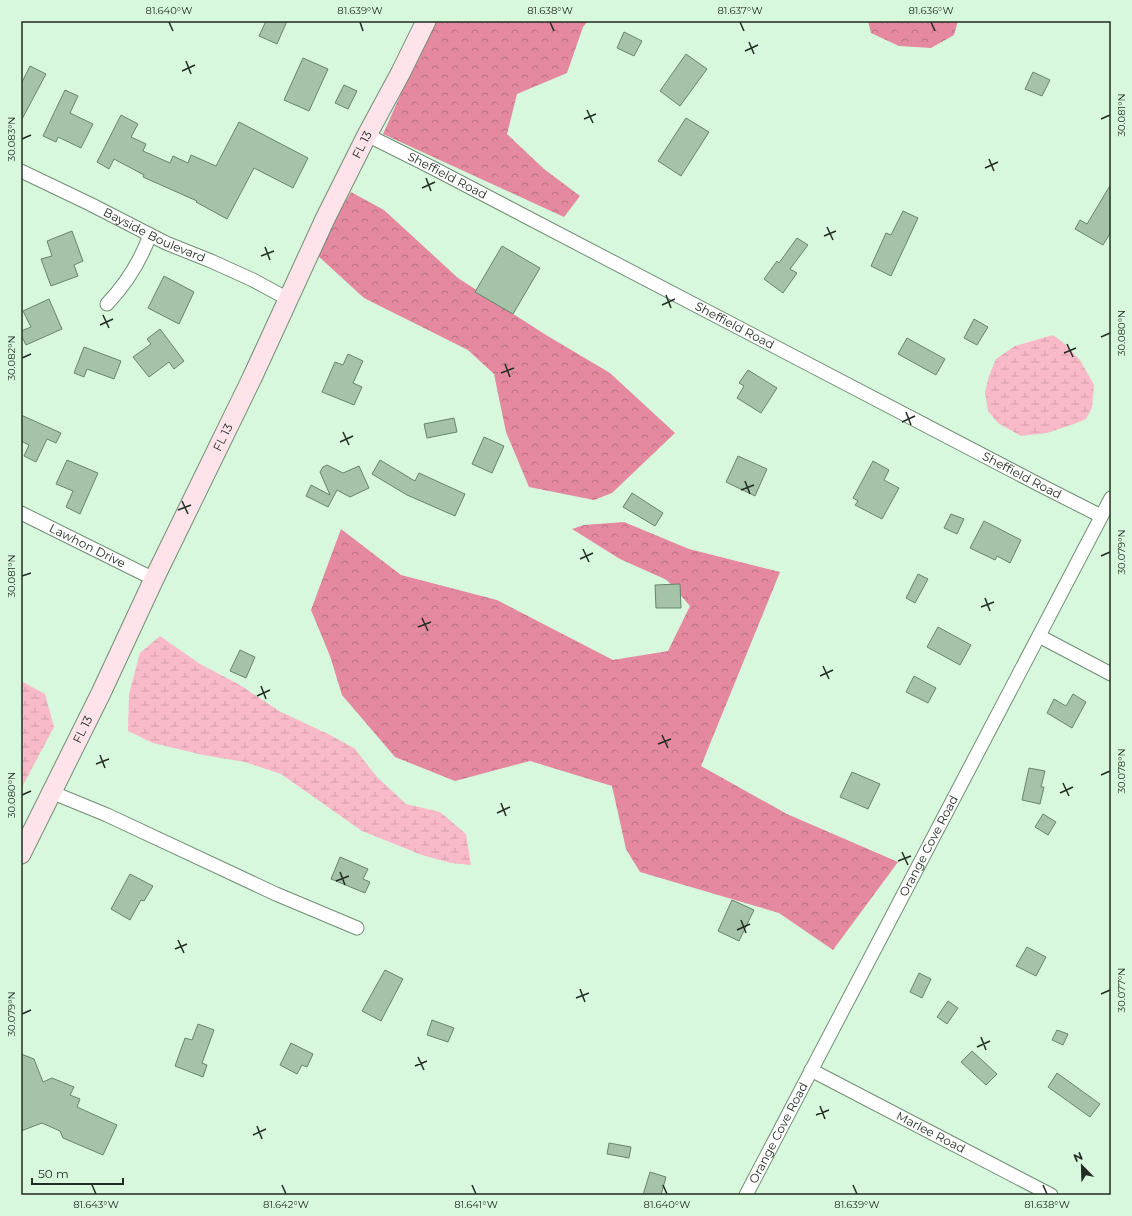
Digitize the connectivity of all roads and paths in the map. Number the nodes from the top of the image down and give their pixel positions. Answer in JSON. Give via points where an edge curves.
{"nodes":[{"id":1,"x":426,"y":21,"type":"edge"},
{"id":2,"x":367,"y":135,"type":"junction"},
{"id":3,"x":21,"y":171,"type":"edge"},
{"id":4,"x":150,"y":235,"type":"junction"},
{"id":5,"x":288,"y":299,"type":"junction"},
{"id":6,"x":107,"y":304,"type":"dead end"},
{"id":7,"x":1111,"y":498,"type":"edge"},
{"id":8,"x":21,"y":513,"type":"edge"},
{"id":9,"x":1101,"y":516,"type":"junction"},
{"id":10,"x":154,"y":579,"type":"junction"},
{"id":11,"x":1039,"y":636,"type":"junction"},
{"id":12,"x":1111,"y":674,"type":"edge"},
{"id":13,"x":51,"y":792,"type":"junction"},
{"id":14,"x":21,"y":854,"type":"edge"},
{"id":15,"x":357,"y":928,"type":"dead end"},
{"id":16,"x":811,"y":1070,"type":"junction"},
{"id":17,"x":746,"y":1195,"type":"edge"},
{"id":18,"x":1051,"y":1195,"type":"edge"}],
"edges":[{"from":1,"to":2,"type":"main road","name":"FL 13"},
{"from":2,"to":5,"type":"main road","name":"FL 13"},
{"from":2,"to":9,"type":"street","name":"Sheffield Road"},
{"from":3,"to":4,"type":"street","name":"Bayside Boulevard"},
{"from":4,"to":5,"type":"street","name":"Bayside Boulevard","via":[[253,280]]},
{"from":4,"to":6,"type":"street","via":[[133,272]]},
{"from":5,"to":10,"type":"main road","name":"FL 13"},
{"from":7,"to":9,"type":"street","name":"Orange Cove Road"},
{"from":8,"to":10,"type":"street","name":"Lawhon Drive"},
{"from":9,"to":11,"type":"street","name":"Orange Cove Road"},
{"from":10,"to":13,"type":"main road","name":"FL 13"},
{"from":11,"to":12,"type":"street"},
{"from":11,"to":16,"type":"street","name":"Orange Cove Road"},
{"from":13,"to":14,"type":"main road","name":"FL 13"},
{"from":13,"to":15,"type":"street"},
{"from":16,"to":17,"type":"street","name":"Orange Cove Road"},
{"from":16,"to":18,"type":"street","name":"Marlee Road"}]}
